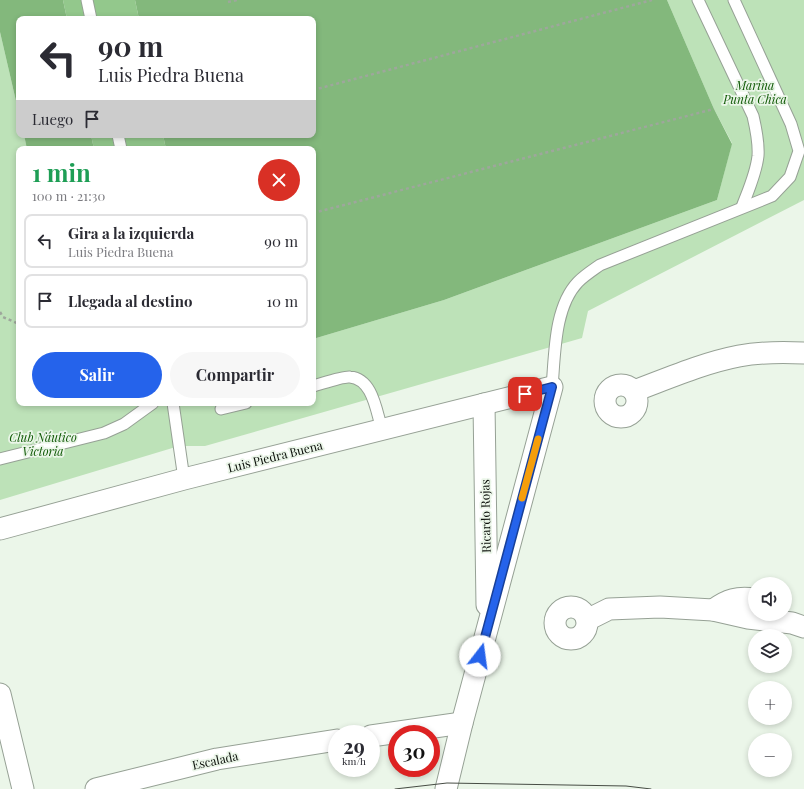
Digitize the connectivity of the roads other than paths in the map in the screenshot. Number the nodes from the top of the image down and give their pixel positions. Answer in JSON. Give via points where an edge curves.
{"nodes":[{"id":1,"x":87,"y":0,"type":"edge"},
{"id":2,"x":698,"y":0,"type":"edge"},
{"id":3,"x":734,"y":0,"type":"edge"},
{"id":4,"x":90,"y":16,"type":"edge"},
{"id":5,"x":742,"y":207,"type":"junction"},
{"id":6,"x":804,"y":353,"type":"edge"},
{"id":7,"x":316,"y":385,"type":"edge"},
{"id":8,"x":552,"y":387,"type":"junction"},
{"id":9,"x":634,"y":391,"type":"dead end"},
{"id":10,"x":484,"y":404,"type":"junction"},
{"id":11,"x":149,"y":406,"type":"edge"},
{"id":12,"x":173,"y":406,"type":"edge"},
{"id":13,"x":234,"y":406,"type":"edge"},
{"id":14,"x":221,"y":409,"type":"dead end"},
{"id":15,"x":382,"y":429,"type":"junction"},
{"id":16,"x":0,"y":458,"type":"edge"},
{"id":17,"x":184,"y":479,"type":"junction"},
{"id":18,"x":0,"y":529,"type":"edge"},
{"id":19,"x":748,"y":598,"type":"edge"},
{"id":20,"x":713,"y":610,"type":"junction"},
{"id":21,"x":748,"y":618,"type":"edge"},
{"id":22,"x":587,"y":620,"type":"dead end"},
{"id":23,"x":487,"y":629,"type":"junction"},
{"id":24,"x":0,"y":694,"type":"edge"},
{"id":25,"x":462,"y":723,"type":"junction"},
{"id":26,"x":380,"y":735,"type":"edge"},
{"id":27,"x":328,"y":741,"type":"edge"},
{"id":28,"x":23,"y":789,"type":"edge"},
{"id":29,"x":96,"y":789,"type":"edge"},
{"id":30,"x":446,"y":789,"type":"edge"}],
"edges":[{"from":1,"to":4,"type":"lane"},
{"from":2,"to":5,"type":"lane","via":[[754,116],[758,156]]},
{"from":3,"to":5,"type":"lane","via":[[791,124],[799,151],[790,178],[772,196]]},
{"from":5,"to":8,"type":"lane","via":[[600,265],[579,281],[569,293],[558,322]]},
{"from":6,"to":9,"type":"street","via":[[740,356],[693,368]]},
{"from":7,"to":15,"type":"lane","via":[[349,377],[361,381],[370,389]]},
{"from":8,"to":10,"type":"street","name":"Luis Piedra Buena"},
{"from":8,"to":23,"type":"street","name":"Ricardo Rojas"},
{"from":10,"to":15,"type":"street","name":"Luis Piedra Buena"},
{"from":10,"to":23,"type":"street","name":"Ricardo Rojas"},
{"from":11,"to":16,"type":"lane","via":[[124,424],[104,433]]},
{"from":12,"to":17,"type":"lane"},
{"from":13,"to":14,"type":"lane"},
{"from":15,"to":17,"type":"street","name":"Luis Piedra Buena"},
{"from":17,"to":18,"type":"street","name":"Luis Piedra Buena"},
{"from":19,"to":20,"type":"street","via":[[725,601]]},
{"from":20,"to":21,"type":"street"},
{"from":20,"to":22,"type":"street","via":[[660,607],[609,609]]},
{"from":23,"to":25,"type":"street","name":"Ricardo Rojas"},
{"from":24,"to":28,"type":"street"},
{"from":25,"to":26,"type":"street"},
{"from":25,"to":30,"type":"street","name":"Ricardo Rojas"},
{"from":27,"to":29,"type":"street","name":"Escalada","via":[[217,759]]}]}
